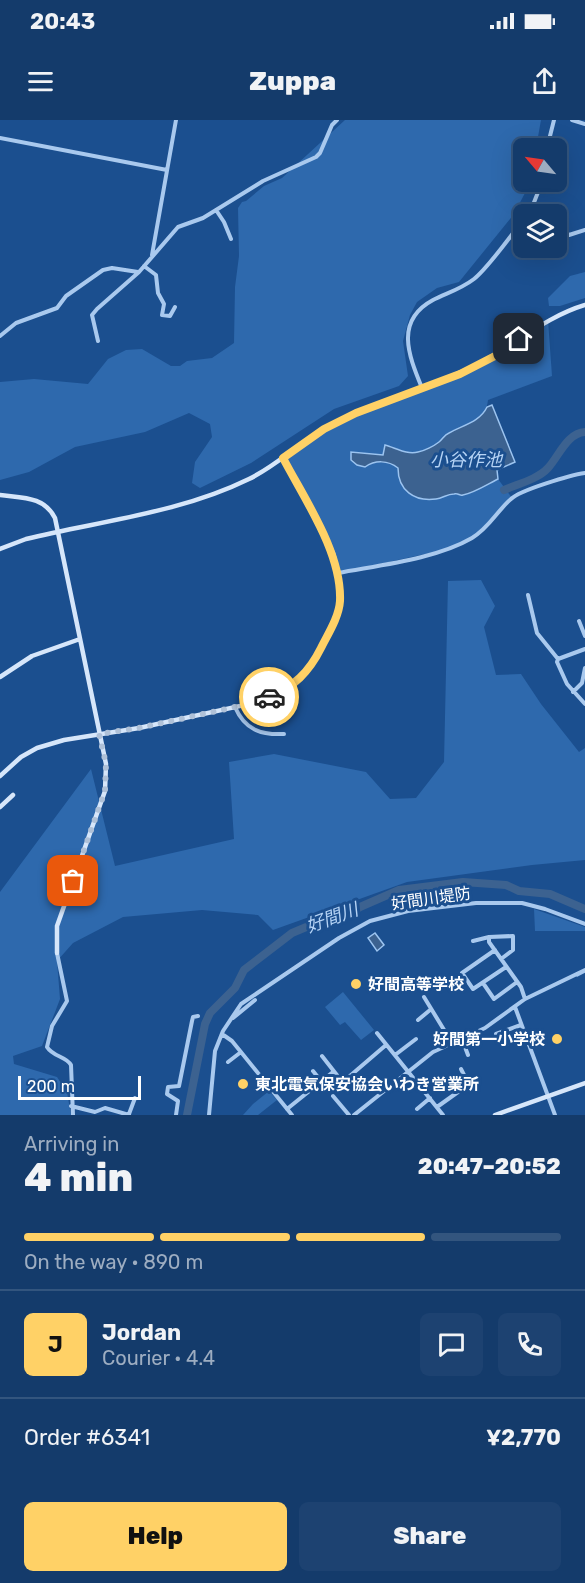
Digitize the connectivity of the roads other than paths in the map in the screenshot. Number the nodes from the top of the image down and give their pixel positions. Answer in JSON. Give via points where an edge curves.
{"nodes":[{"id":1,"x":176,"y":120,"type":"edge"},
{"id":2,"x":337,"y":120,"type":"edge"},
{"id":3,"x":554,"y":120,"type":"edge"},
{"id":4,"x":572,"y":120,"type":"edge"},
{"id":5,"x":585,"y":124,"type":"edge"},
{"id":6,"x":0,"y":138,"type":"edge"},
{"id":7,"x":550,"y":138,"type":"edge"},
{"id":8,"x":167,"y":170,"type":"junction"},
{"id":9,"x":216,"y":210,"type":"junction"},
{"id":10,"x":585,"y":230,"type":"edge"},
{"id":11,"x":513,"y":233,"type":"edge"},
{"id":12,"x":567,"y":235,"type":"edge"},
{"id":13,"x":231,"y":239,"type":"dead end"},
{"id":14,"x":152,"y":256,"type":"junction"},
{"id":15,"x":144,"y":266,"type":"junction"},
{"id":16,"x":139,"y":272,"type":"junction"},
{"id":17,"x":585,"y":305,"type":"edge"},
{"id":18,"x":175,"y":308,"type":"dead end"},
{"id":19,"x":0,"y":336,"type":"edge"},
{"id":20,"x":99,"y":341,"type":"dead end"},
{"id":21,"x":422,"y":389,"type":"junction"},
{"id":22,"x":283,"y":458,"type":"junction"},
{"id":23,"x":585,"y":473,"type":"edge"},
{"id":24,"x":0,"y":495,"type":"edge"},
{"id":25,"x":58,"y":531,"type":"junction"},
{"id":26,"x":0,"y":549,"type":"edge"},
{"id":27,"x":338,"y":573,"type":"junction"},
{"id":28,"x":528,"y":595,"type":"dead end"},
{"id":29,"x":579,"y":621,"type":"dead end"},
{"id":30,"x":585,"y":636,"type":"edge"},
{"id":31,"x":80,"y":639,"type":"junction"},
{"id":32,"x":585,"y":649,"type":"edge"},
{"id":33,"x":558,"y":659,"type":"junction"},
{"id":34,"x":585,"y":668,"type":"edge"},
{"id":35,"x":0,"y":677,"type":"edge"},
{"id":36,"x":573,"y":692,"type":"junction"},
{"id":37,"x":585,"y":704,"type":"edge"},
{"id":38,"x":235,"y":706,"type":"junction"},
{"id":39,"x":99,"y":734,"type":"junction"},
{"id":40,"x":284,"y":734,"type":"dead end"},
{"id":41,"x":0,"y":776,"type":"edge"},
{"id":42,"x":13,"y":795,"type":"dead end"},
{"id":43,"x":0,"y":807,"type":"edge"},
{"id":44,"x":585,"y":924,"type":"edge"},
{"id":45,"x":489,"y":937,"type":"junction"},
{"id":46,"x":473,"y":941,"type":"dead end"},
{"id":47,"x":495,"y":950,"type":"junction"},
{"id":48,"x":57,"y":953,"type":"joint"},
{"id":49,"x":501,"y":959,"type":"junction"},
{"id":50,"x":506,"y":967,"type":"junction"},
{"id":51,"x":585,"y":970,"type":"edge"},
{"id":52,"x":517,"y":982,"type":"junction"},
{"id":53,"x":483,"y":983,"type":"junction"},
{"id":54,"x":424,"y":997,"type":"dead end"},
{"id":55,"x":525,"y":999,"type":"junction"},
{"id":56,"x":255,"y":1000,"type":"dead end"},
{"id":57,"x":514,"y":1007,"type":"junction"},
{"id":58,"x":430,"y":1010,"type":"junction"},
{"id":59,"x":198,"y":1016,"type":"dead end"},
{"id":60,"x":418,"y":1020,"type":"dead end"},
{"id":61,"x":228,"y":1023,"type":"junction"},
{"id":62,"x":521,"y":1025,"type":"junction"},
{"id":63,"x":377,"y":1033,"type":"dead end"},
{"id":64,"x":222,"y":1034,"type":"junction"},
{"id":65,"x":496,"y":1034,"type":"dead end"},
{"id":66,"x":525,"y":1036,"type":"junction"},
{"id":67,"x":416,"y":1039,"type":"dead end"},
{"id":68,"x":462,"y":1039,"type":"junction"},
{"id":69,"x":452,"y":1042,"type":"junction"},
{"id":70,"x":507,"y":1044,"type":"dead end"},
{"id":71,"x":387,"y":1045,"type":"junction"},
{"id":72,"x":241,"y":1052,"type":"junction"},
{"id":73,"x":395,"y":1055,"type":"junction"},
{"id":74,"x":468,"y":1055,"type":"dead end"},
{"id":75,"x":322,"y":1056,"type":"dead end"},
{"id":76,"x":228,"y":1062,"type":"dead end"},
{"id":77,"x":461,"y":1069,"type":"dead end"},
{"id":78,"x":313,"y":1071,"type":"dead end"},
{"id":79,"x":408,"y":1071,"type":"junction"},
{"id":80,"x":333,"y":1072,"type":"dead end"},
{"id":81,"x":321,"y":1081,"type":"junction"},
{"id":82,"x":585,"y":1083,"type":"edge"},
{"id":83,"x":333,"y":1096,"type":"dead end"},
{"id":84,"x":548,"y":1096,"type":"junction"},
{"id":85,"x":135,"y":1098,"type":"dead end"},
{"id":86,"x":430,"y":1098,"type":"junction"},
{"id":87,"x":71,"y":1106,"type":"junction"},
{"id":88,"x":437,"y":1107,"type":"junction"},
{"id":89,"x":286,"y":1108,"type":"junction"},
{"id":90,"x":417,"y":1109,"type":"dead end"},
{"id":91,"x":73,"y":1115,"type":"edge"},
{"id":92,"x":129,"y":1115,"type":"edge"},
{"id":93,"x":176,"y":1115,"type":"edge"},
{"id":94,"x":209,"y":1115,"type":"edge"},
{"id":95,"x":292,"y":1115,"type":"edge"},
{"id":96,"x":349,"y":1115,"type":"edge"},
{"id":97,"x":354,"y":1115,"type":"edge"},
{"id":98,"x":443,"y":1115,"type":"edge"},
{"id":99,"x":495,"y":1115,"type":"edge"},
{"id":100,"x":555,"y":1115,"type":"edge"}],
"edges":[{"from":1,"to":8,"type":"street"},
{"from":2,"to":9,"type":"street","via":[[316,157],[263,181]]},
{"from":3,"to":7,"type":"street"},
{"from":4,"to":5,"type":"street"},
{"from":6,"to":8,"type":"street"},
{"from":8,"to":14,"type":"street"},
{"from":9,"to":13,"type":"street"},
{"from":9,"to":14,"type":"street","via":[[178,227]]},
{"from":10,"to":12,"type":"street"},
{"from":11,"to":21,"type":"street","via":[[476,278],[422,307],[410,323],[407,341],[411,363]]},
{"from":14,"to":15,"type":"street"},
{"from":15,"to":16,"type":"street"},
{"from":15,"to":18,"type":"street","via":[[156,277],[164,304],[162,315],[170,316]]},
{"from":16,"to":19,"type":"street","via":[[103,270],[66,296],[57,308],[16,323]]},
{"from":16,"to":20,"type":"street","via":[[92,315]]},
{"from":17,"to":21,"type":"street","via":[[548,320],[495,356]]},
{"from":21,"to":22,"type":"street","via":[[356,413],[324,429]]},
{"from":22,"to":25,"type":"street","via":[[250,479],[191,503]]},
{"from":22,"to":27,"type":"street","via":[[333,553]]},
{"from":23,"to":27,"type":"street","via":[[512,498],[474,537],[448,549]]},
{"from":24,"to":25,"type":"street","via":[[41,502],[51,511]]},
{"from":25,"to":26,"type":"street"},
{"from":25,"to":31,"type":"street"},
{"from":27,"to":38,"type":"street","via":[[340,603],[331,630],[301,678],[285,691]]},
{"from":28,"to":33,"type":"street","via":[[537,633]]},
{"from":29,"to":30,"type":"street"},
{"from":31,"to":35,"type":"street","via":[[32,656]]},
{"from":31,"to":39,"type":"street"},
{"from":32,"to":33,"type":"street"},
{"from":33,"to":36,"type":"street"},
{"from":34,"to":36,"type":"street","via":[[582,683]]},
{"from":36,"to":37,"type":"street"},
{"from":38,"to":39,"type":"street"},
{"from":38,"to":40,"type":"street","via":[[239,717],[256,732]]},
{"from":39,"to":41,"type":"street","via":[[37,748]]},
{"from":39,"to":48,"type":"street","via":[[106,764],[105,791],[57,926]]},
{"from":42,"to":43,"type":"street"},
{"from":44,"to":61,"type":"street","name":"好間川堤防","via":[[522,903],[419,909],[370,921],[242,1004]]},
{"from":45,"to":46,"type":"street"},
{"from":45,"to":47,"type":"street"},
{"from":45,"to":49,"type":"street","via":[[513,936],[513,950]]},
{"from":47,"to":49,"type":"street"},
{"from":47,"to":53,"type":"street","via":[[462,973],[473,989]]},
{"from":48,"to":87,"type":"street","via":[[67,1001],[52,1026],[47,1047],[69,1060]]},
{"from":49,"to":50,"type":"street"},
{"from":50,"to":52,"type":"street"},
{"from":50,"to":53,"type":"street"},
{"from":51,"to":55,"type":"street"},
{"from":52,"to":53,"type":"street","via":[[494,999]]},
{"from":52,"to":55,"type":"street"},
{"from":54,"to":58,"type":"street"},
{"from":55,"to":57,"type":"street"},
{"from":56,"to":61,"type":"street"},
{"from":57,"to":62,"type":"street"},
{"from":57,"to":68,"type":"street"},
{"from":58,"to":60,"type":"street"},
{"from":58,"to":69,"type":"street"},
{"from":59,"to":93,"type":"street","via":[[193,1017],[179,1086],[168,1087],[167,1094],[178,1101]]},
{"from":61,"to":64,"type":"street","name":"好間川堤防"},
{"from":62,"to":65,"type":"street"},
{"from":62,"to":66,"type":"street"},
{"from":63,"to":71,"type":"street"},
{"from":64,"to":72,"type":"street"},
{"from":64,"to":94,"type":"street","name":"好間川堤防","via":[[215,1051]]},
{"from":66,"to":70,"type":"street"},
{"from":66,"to":84,"type":"street"},
{"from":67,"to":73,"type":"street"},
{"from":68,"to":69,"type":"street"},
{"from":68,"to":74,"type":"street"},
{"from":69,"to":79,"type":"street"},
{"from":71,"to":73,"type":"street"},
{"from":71,"to":75,"type":"street","via":[[344,1081]]},
{"from":72,"to":76,"type":"street"},
{"from":72,"to":89,"type":"street"},
{"from":73,"to":79,"type":"street"},
{"from":77,"to":88,"type":"street","via":[[465,1087]]},
{"from":78,"to":81,"type":"street"},
{"from":79,"to":86,"type":"street"},
{"from":79,"to":97,"type":"street"},
{"from":80,"to":81,"type":"street"},
{"from":81,"to":89,"type":"street"},
{"from":82,"to":84,"type":"street"},
{"from":83,"to":96,"type":"street"},
{"from":84,"to":99,"type":"street"},
{"from":84,"to":100,"type":"street"},
{"from":85,"to":92,"type":"street"},
{"from":86,"to":88,"type":"street"},
{"from":86,"to":90,"type":"street"},
{"from":87,"to":91,"type":"street"},
{"from":87,"to":92,"type":"street","via":[[95,1112],[105,1108]]},
{"from":88,"to":98,"type":"street"},
{"from":89,"to":95,"type":"street"}]}
